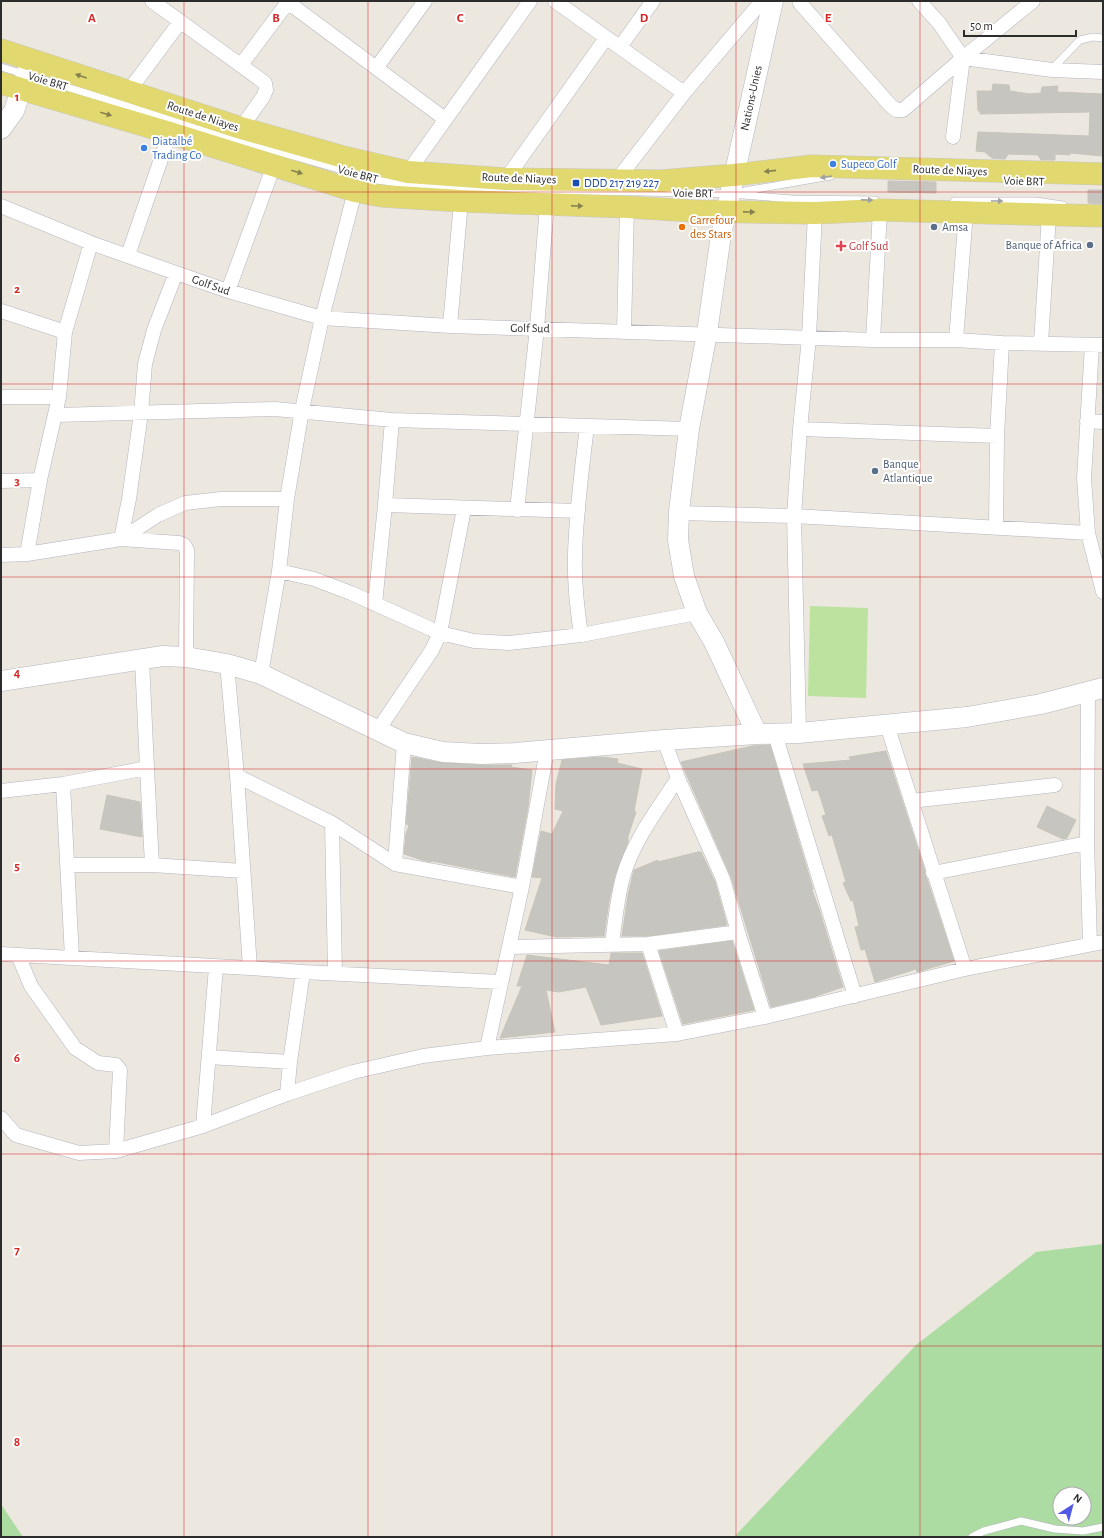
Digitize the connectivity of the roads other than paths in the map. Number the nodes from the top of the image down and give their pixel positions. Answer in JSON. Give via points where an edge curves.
{"nodes":[{"id":1,"x":152,"y":1,"type":"edge"},
{"id":2,"x":425,"y":1,"type":"edge"},
{"id":3,"x":530,"y":1,"type":"edge"},
{"id":4,"x":555,"y":1,"type":"edge"},
{"id":5,"x":652,"y":1,"type":"edge"},
{"id":6,"x":762,"y":1,"type":"edge"},
{"id":7,"x":773,"y":1,"type":"edge"},
{"id":8,"x":919,"y":1,"type":"edge"},
{"id":9,"x":1033,"y":1,"type":"edge"},
{"id":10,"x":287,"y":2,"type":"edge"},
{"id":11,"x":800,"y":3,"type":"dead end"},
{"id":12,"x":303,"y":6,"type":"edge"},
{"id":13,"x":180,"y":22,"type":"junction"},
{"id":14,"x":606,"y":38,"type":"junction"},
{"id":15,"x":1103,"y":38,"type":"edge"},
{"id":16,"x":620,"y":47,"type":"junction"},
{"id":17,"x":1,"y":50,"type":"edge"},
{"id":18,"x":963,"y":58,"type":"junction"},
{"id":19,"x":241,"y":65,"type":"junction"},
{"id":20,"x":1,"y":67,"type":"edge"},
{"id":21,"x":376,"y":68,"type":"junction"},
{"id":22,"x":1052,"y":70,"type":"junction"},
{"id":23,"x":1103,"y":72,"type":"edge"},
{"id":24,"x":27,"y":74,"type":"junction"},
{"id":25,"x":1,"y":83,"type":"edge"},
{"id":26,"x":128,"y":92,"type":"junction"},
{"id":27,"x":684,"y":92,"type":"junction"},
{"id":28,"x":445,"y":119,"type":"junction"},
{"id":29,"x":241,"y":128,"type":"junction"},
{"id":30,"x":1,"y":129,"type":"edge"},
{"id":31,"x":170,"y":133,"type":"junction"},
{"id":32,"x":953,"y":137,"type":"dead end"},
{"id":33,"x":274,"y":165,"type":"junction"},
{"id":34,"x":408,"y":172,"type":"junction"},
{"id":35,"x":1103,"y":174,"type":"edge"},
{"id":36,"x":842,"y":176,"type":"dead end"},
{"id":37,"x":506,"y":179,"type":"junction"},
{"id":38,"x":618,"y":180,"type":"junction"},
{"id":39,"x":355,"y":191,"type":"junction"},
{"id":40,"x":730,"y":193,"type":"junction"},
{"id":41,"x":462,"y":201,"type":"junction"},
{"id":42,"x":547,"y":205,"type":"junction"},
{"id":43,"x":879,"y":205,"type":"junction"},
{"id":44,"x":1,"y":206,"type":"edge"},
{"id":45,"x":1073,"y":206,"type":"dead end"},
{"id":46,"x":627,"y":207,"type":"junction"},
{"id":47,"x":957,"y":207,"type":"junction"},
{"id":48,"x":815,"y":213,"type":"junction"},
{"id":49,"x":1049,"y":214,"type":"junction"},
{"id":50,"x":1103,"y":216,"type":"edge"},
{"id":51,"x":90,"y":243,"type":"junction"},
{"id":52,"x":128,"y":255,"type":"junction"},
{"id":53,"x":176,"y":273,"type":"junction"},
{"id":54,"x":228,"y":291,"type":"junction"},
{"id":55,"x":1,"y":312,"type":"edge"},
{"id":56,"x":322,"y":318,"type":"junction"},
{"id":57,"x":450,"y":326,"type":"junction"},
{"id":58,"x":537,"y":328,"type":"junction"},
{"id":59,"x":624,"y":330,"type":"junction"},
{"id":60,"x":65,"y":332,"type":"junction"},
{"id":61,"x":707,"y":333,"type":"junction"},
{"id":62,"x":809,"y":336,"type":"junction"},
{"id":63,"x":873,"y":340,"type":"junction"},
{"id":64,"x":956,"y":340,"type":"junction"},
{"id":65,"x":1041,"y":343,"type":"junction"},
{"id":66,"x":1002,"y":344,"type":"junction"},
{"id":67,"x":1097,"y":345,"type":"edge"},
{"id":68,"x":1,"y":396,"type":"edge"},
{"id":69,"x":59,"y":397,"type":"junction"},
{"id":70,"x":302,"y":410,"type":"junction"},
{"id":71,"x":141,"y":413,"type":"junction"},
{"id":72,"x":56,"y":415,"type":"junction"},
{"id":73,"x":392,"y":420,"type":"junction"},
{"id":74,"x":1087,"y":421,"type":"junction"},
{"id":75,"x":1103,"y":422,"type":"edge"},
{"id":76,"x":526,"y":423,"type":"junction"},
{"id":77,"x":587,"y":426,"type":"junction"},
{"id":78,"x":689,"y":429,"type":"junction"},
{"id":79,"x":800,"y":429,"type":"junction"},
{"id":80,"x":997,"y":436,"type":"junction"},
{"id":81,"x":40,"y":480,"type":"junction"},
{"id":82,"x":1,"y":481,"type":"edge"},
{"id":83,"x":287,"y":498,"type":"junction"},
{"id":84,"x":385,"y":506,"type":"junction"},
{"id":85,"x":464,"y":509,"type":"junction"},
{"id":86,"x":517,"y":510,"type":"junction"},
{"id":87,"x":578,"y":511,"type":"junction"},
{"id":88,"x":679,"y":513,"type":"junction"},
{"id":89,"x":794,"y":516,"type":"junction"},
{"id":90,"x":996,"y":527,"type":"junction"},
{"id":91,"x":1088,"y":533,"type":"junction"},
{"id":92,"x":121,"y":539,"type":"junction"},
{"id":93,"x":26,"y":554,"type":"junction"},
{"id":94,"x":1,"y":555,"type":"edge"},
{"id":95,"x":280,"y":571,"type":"junction"},
{"id":96,"x":1103,"y":592,"type":"edge"},
{"id":97,"x":375,"y":604,"type":"junction"},
{"id":98,"x":697,"y":613,"type":"junction"},
{"id":99,"x":440,"y":633,"type":"junction"},
{"id":100,"x":581,"y":635,"type":"junction"},
{"id":101,"x":186,"y":657,"type":"junction"},
{"id":102,"x":142,"y":660,"type":"junction"},
{"id":103,"x":226,"y":664,"type":"junction"},
{"id":104,"x":261,"y":674,"type":"junction"},
{"id":105,"x":1,"y":681,"type":"edge"},
{"id":106,"x":1095,"y":689,"type":"edge"},
{"id":107,"x":887,"y":725,"type":"junction"},
{"id":108,"x":378,"y":730,"type":"junction"},
{"id":109,"x":766,"y":734,"type":"junction"},
{"id":110,"x":799,"y":734,"type":"junction"},
{"id":111,"x":664,"y":740,"type":"junction"},
{"id":112,"x":404,"y":743,"type":"junction"},
{"id":113,"x":547,"y":750,"type":"junction"},
{"id":114,"x":146,"y":768,"type":"junction"},
{"id":115,"x":237,"y":776,"type":"junction"},
{"id":116,"x":678,"y":778,"type":"junction"},
{"id":117,"x":63,"y":784,"type":"junction"},
{"id":118,"x":1055,"y":785,"type":"dead end"},
{"id":119,"x":1,"y":791,"type":"edge"},
{"id":120,"x":911,"y":802,"type":"junction"},
{"id":121,"x":332,"y":823,"type":"junction"},
{"id":122,"x":1087,"y":843,"type":"junction"},
{"id":123,"x":395,"y":864,"type":"junction"},
{"id":124,"x":68,"y":865,"type":"junction"},
{"id":125,"x":152,"y":865,"type":"junction"},
{"id":126,"x":243,"y":871,"type":"junction"},
{"id":127,"x":933,"y":873,"type":"junction"},
{"id":128,"x":522,"y":887,"type":"junction"},
{"id":129,"x":738,"y":932,"type":"junction"},
{"id":130,"x":1096,"y":943,"type":"edge"},
{"id":131,"x":612,"y":944,"type":"junction"},
{"id":132,"x":648,"y":944,"type":"junction"},
{"id":133,"x":510,"y":947,"type":"junction"},
{"id":134,"x":1,"y":954,"type":"edge"},
{"id":135,"x":18,"y":955,"type":"junction"},
{"id":136,"x":72,"y":958,"type":"junction"},
{"id":137,"x":216,"y":967,"type":"junction"},
{"id":138,"x":250,"y":968,"type":"junction"},
{"id":139,"x":965,"y":969,"type":"junction"},
{"id":140,"x":303,"y":972,"type":"junction"},
{"id":141,"x":335,"y":973,"type":"junction"},
{"id":142,"x":500,"y":982,"type":"junction"},
{"id":143,"x":855,"y":996,"type":"junction"},
{"id":144,"x":765,"y":1017,"type":"junction"},
{"id":145,"x":677,"y":1034,"type":"junction"},
{"id":146,"x":487,"y":1048,"type":"junction"},
{"id":147,"x":209,"y":1057,"type":"junction"},
{"id":148,"x":290,"y":1062,"type":"junction"},
{"id":149,"x":287,"y":1094,"type":"junction"},
{"id":150,"x":1,"y":1118,"type":"edge"},
{"id":151,"x":202,"y":1126,"type":"junction"},
{"id":152,"x":116,"y":1150,"type":"junction"},
{"id":153,"x":1103,"y":1527,"type":"edge"},
{"id":154,"x":972,"y":1537,"type":"edge"}],
"edges":[{"from":1,"to":13,"type":"street"},
{"from":2,"to":21,"type":"street"},
{"from":3,"to":28,"type":"street"},
{"from":4,"to":14,"type":"street"},
{"from":5,"to":16,"type":"street"},
{"from":6,"to":27,"type":"street"},
{"from":7,"to":40,"type":"street","name":"Nations-Unies"},
{"from":8,"to":18,"type":"street","via":[[940,23]]},
{"from":9,"to":18,"type":"street"},
{"from":10,"to":12,"type":"street"},
{"from":10,"to":19,"type":"street"},
{"from":11,"to":18,"type":"street","via":[[896,110],[903,110]]},
{"from":12,"to":21,"type":"street"},
{"from":13,"to":19,"type":"street"},
{"from":13,"to":26,"type":"street"},
{"from":14,"to":16,"type":"street"},
{"from":14,"to":37,"type":"street"},
{"from":15,"to":22,"type":"lane","via":[[1080,40]]},
{"from":16,"to":27,"type":"street"},
{"from":17,"to":24,"type":"main road","name":"Route de Niayes"},
{"from":18,"to":22,"type":"street"},
{"from":18,"to":32,"type":"street"},
{"from":19,"to":29,"type":"street","via":[[265,83],[266,90]]},
{"from":20,"to":24,"type":"lane","name":"Voie BRT"},
{"from":21,"to":28,"type":"street"},
{"from":22,"to":23,"type":"street"},
{"from":24,"to":25,"type":"main road","name":"Route de Niayes"},
{"from":26,"to":24,"type":"main road","name":"Route de Niayes","one_way":true},
{"from":24,"to":30,"type":"street","via":[[14,111]]},
{"from":24,"to":31,"type":"main road","name":"Route de Niayes","one_way":true},
{"from":24,"to":40,"type":"lane","name":"Voie BRT","via":[[377,180],[436,188]]},
{"from":26,"to":29,"type":"main road","name":"Route de Niayes"},
{"from":27,"to":38,"type":"street"},
{"from":28,"to":34,"type":"street"},
{"from":29,"to":34,"type":"main road","name":"Route de Niayes","via":[[347,158]]},
{"from":31,"to":33,"type":"main road","name":"Route de Niayes"},
{"from":31,"to":52,"type":"street"},
{"from":33,"to":39,"type":"main road","name":"Route de Niayes","one_way":true},
{"from":33,"to":54,"type":"street"},
{"from":34,"to":37,"type":"main road","name":"Route de Niayes"},
{"from":35,"to":40,"type":"main road","name":"Route de Niayes","one_way":true,"via":[[812,166]]},
{"from":36,"to":40,"type":"lane","name":"Voie BRT","one_way":true},
{"from":37,"to":38,"type":"main road","name":"Route de Niayes"},
{"from":38,"to":40,"type":"main road","name":"Route de Niayes","via":[[661,181]]},
{"from":39,"to":41,"type":"main road","name":"Route de Niayes","via":[[382,196]]},
{"from":39,"to":56,"type":"street"},
{"from":40,"to":43,"type":"lane","name":"Voie BRT","one_way":true},
{"from":40,"to":46,"type":"main road","name":"Route de Niayes"},
{"from":40,"to":48,"type":"main road","name":"Route de Niayes","one_way":true},
{"from":40,"to":61,"type":"street","name":"Nations-Unies","via":[[716,264]]},
{"from":41,"to":42,"type":"main road","name":"Route de Niayes"},
{"from":41,"to":57,"type":"street"},
{"from":42,"to":46,"type":"main road","name":"Route de Niayes","one_way":true},
{"from":42,"to":58,"type":"street"},
{"from":43,"to":47,"type":"main road","name":"Route de Niayes"},
{"from":43,"to":48,"type":"main road","name":"Route de Niayes"},
{"from":43,"to":63,"type":"street"},
{"from":44,"to":51,"type":"street","name":"Golf Sud"},
{"from":47,"to":45,"type":"lane","name":"Voie BRT","one_way":true,"via":[[1036,201]]},
{"from":46,"to":59,"type":"street"},
{"from":47,"to":49,"type":"main road","name":"Route de Niayes"},
{"from":47,"to":64,"type":"street"},
{"from":48,"to":62,"type":"street"},
{"from":49,"to":50,"type":"main road","name":"Route de Niayes"},
{"from":49,"to":65,"type":"street"},
{"from":51,"to":52,"type":"street","name":"Golf Sud"},
{"from":51,"to":60,"type":"street"},
{"from":52,"to":53,"type":"street","name":"Golf Sud"},
{"from":53,"to":54,"type":"street","name":"Golf Sud"},
{"from":53,"to":71,"type":"street","via":[[154,330],[145,364]]},
{"from":54,"to":56,"type":"street","name":"Golf Sud"},
{"from":55,"to":60,"type":"street"},
{"from":56,"to":57,"type":"street","name":"Golf Sud"},
{"from":56,"to":70,"type":"street"},
{"from":57,"to":58,"type":"street","name":"Golf Sud"},
{"from":58,"to":59,"type":"street","name":"Golf Sud"},
{"from":58,"to":76,"type":"street"},
{"from":59,"to":61,"type":"street","name":"Golf Sud"},
{"from":60,"to":69,"type":"street"},
{"from":61,"to":62,"type":"street","name":"Golf Sud"},
{"from":61,"to":78,"type":"street","name":"Nations-Unies"},
{"from":62,"to":63,"type":"street","name":"Golf Sud"},
{"from":62,"to":79,"type":"street"},
{"from":63,"to":64,"type":"street","name":"Golf Sud"},
{"from":64,"to":66,"type":"street","name":"Golf Sud"},
{"from":65,"to":66,"type":"street","name":"Golf Sud"},
{"from":65,"to":67,"type":"street","name":"Golf Sud"},
{"from":66,"to":80,"type":"street"},
{"from":67,"to":74,"type":"street"},
{"from":68,"to":69,"type":"street"},
{"from":69,"to":72,"type":"street"},
{"from":70,"to":71,"type":"street"},
{"from":70,"to":73,"type":"street"},
{"from":70,"to":83,"type":"street"},
{"from":71,"to":72,"type":"street"},
{"from":71,"to":92,"type":"street"},
{"from":72,"to":81,"type":"street"},
{"from":73,"to":76,"type":"street"},
{"from":73,"to":84,"type":"street"},
{"from":74,"to":75,"type":"street"},
{"from":74,"to":91,"type":"street","via":[[1084,478]]},
{"from":76,"to":77,"type":"street"},
{"from":76,"to":86,"type":"street"},
{"from":77,"to":78,"type":"street"},
{"from":77,"to":87,"type":"street"},
{"from":78,"to":88,"type":"street","name":"Nations-Unies"},
{"from":79,"to":80,"type":"street"},
{"from":79,"to":89,"type":"street"},
{"from":80,"to":90,"type":"street"},
{"from":81,"to":82,"type":"street"},
{"from":81,"to":93,"type":"street"},
{"from":83,"to":92,"type":"street","via":[[185,503],[158,515]]},
{"from":83,"to":95,"type":"street"},
{"from":84,"to":85,"type":"street"},
{"from":84,"to":97,"type":"street"},
{"from":85,"to":86,"type":"street"},
{"from":85,"to":99,"type":"street"},
{"from":86,"to":87,"type":"street"},
{"from":87,"to":100,"type":"street","via":[[574,556],[576,602]]},
{"from":88,"to":89,"type":"street"},
{"from":88,"to":98,"type":"street","name":"Nations-Unies","via":[[678,540],[684,576]]},
{"from":89,"to":90,"type":"street"},
{"from":89,"to":110,"type":"street"},
{"from":90,"to":91,"type":"street"},
{"from":91,"to":96,"type":"street"},
{"from":92,"to":93,"type":"street"},
{"from":92,"to":101,"type":"street","via":[[179,543],[187,550]]},
{"from":93,"to":94,"type":"street"},
{"from":95,"to":97,"type":"street","via":[[314,579]]},
{"from":95,"to":104,"type":"street"},
{"from":97,"to":99,"type":"street"},
{"from":98,"to":100,"type":"street"},
{"from":98,"to":109,"type":"street","name":"Nations-Unies"},
{"from":99,"to":100,"type":"street","via":[[474,641],[509,643]]},
{"from":99,"to":108,"type":"street","via":[[432,650]]},
{"from":101,"to":102,"type":"street","via":[[162,656]]},
{"from":101,"to":103,"type":"street"},
{"from":102,"to":105,"type":"street"},
{"from":102,"to":114,"type":"street"},
{"from":103,"to":104,"type":"street"},
{"from":103,"to":115,"type":"street"},
{"from":104,"to":108,"type":"street"},
{"from":106,"to":107,"type":"street","via":[[1041,704],[967,717]]},
{"from":106,"to":122,"type":"street"},
{"from":107,"to":110,"type":"street"},
{"from":107,"to":120,"type":"street"},
{"from":108,"to":112,"type":"street"},
{"from":109,"to":110,"type":"street"},
{"from":109,"to":111,"type":"street"},
{"from":109,"to":143,"type":"street"},
{"from":111,"to":113,"type":"street"},
{"from":111,"to":116,"type":"street"},
{"from":112,"to":113,"type":"street","via":[[443,752],[481,754]]},
{"from":112,"to":123,"type":"street"},
{"from":113,"to":128,"type":"street"},
{"from":114,"to":117,"type":"street"},
{"from":114,"to":125,"type":"street"},
{"from":115,"to":121,"type":"street"},
{"from":115,"to":126,"type":"street"},
{"from":116,"to":129,"type":"street","via":[[723,879]]},
{"from":116,"to":131,"type":"street","via":[[644,830],[632,854],[623,878]]},
{"from":117,"to":119,"type":"street"},
{"from":117,"to":124,"type":"street"},
{"from":118,"to":120,"type":"street"},
{"from":120,"to":127,"type":"street"},
{"from":121,"to":123,"type":"street"},
{"from":121,"to":141,"type":"street"},
{"from":122,"to":127,"type":"street"},
{"from":122,"to":130,"type":"street"},
{"from":123,"to":128,"type":"street"},
{"from":124,"to":125,"type":"street"},
{"from":124,"to":136,"type":"street"},
{"from":125,"to":126,"type":"street"},
{"from":126,"to":138,"type":"street"},
{"from":127,"to":139,"type":"street"},
{"from":128,"to":133,"type":"street"},
{"from":129,"to":132,"type":"street"},
{"from":129,"to":144,"type":"street"},
{"from":130,"to":139,"type":"street"},
{"from":131,"to":132,"type":"street"},
{"from":131,"to":133,"type":"street"},
{"from":132,"to":145,"type":"street"},
{"from":133,"to":142,"type":"street"},
{"from":134,"to":135,"type":"street"},
{"from":135,"to":136,"type":"street"},
{"from":135,"to":152,"type":"street","via":[[31,986],[75,1048],[98,1063],[116,1065],[120,1070]]},
{"from":136,"to":137,"type":"street"},
{"from":137,"to":138,"type":"street"},
{"from":137,"to":147,"type":"street"},
{"from":138,"to":140,"type":"street"},
{"from":139,"to":143,"type":"street"},
{"from":140,"to":141,"type":"street"},
{"from":140,"to":148,"type":"street"},
{"from":141,"to":142,"type":"street"},
{"from":142,"to":146,"type":"street"},
{"from":143,"to":144,"type":"street"},
{"from":144,"to":145,"type":"street"},
{"from":145,"to":146,"type":"street"},
{"from":146,"to":149,"type":"street","via":[[422,1056],[353,1072]]},
{"from":147,"to":148,"type":"street"},
{"from":147,"to":151,"type":"street"},
{"from":148,"to":149,"type":"street"},
{"from":149,"to":151,"type":"street"},
{"from":150,"to":152,"type":"street","via":[[16,1135],[79,1152]]},
{"from":151,"to":152,"type":"street"},
{"from":153,"to":154,"type":"lane","via":[[1083,1531],[1055,1529],[1021,1521],[984,1530]]}]}
